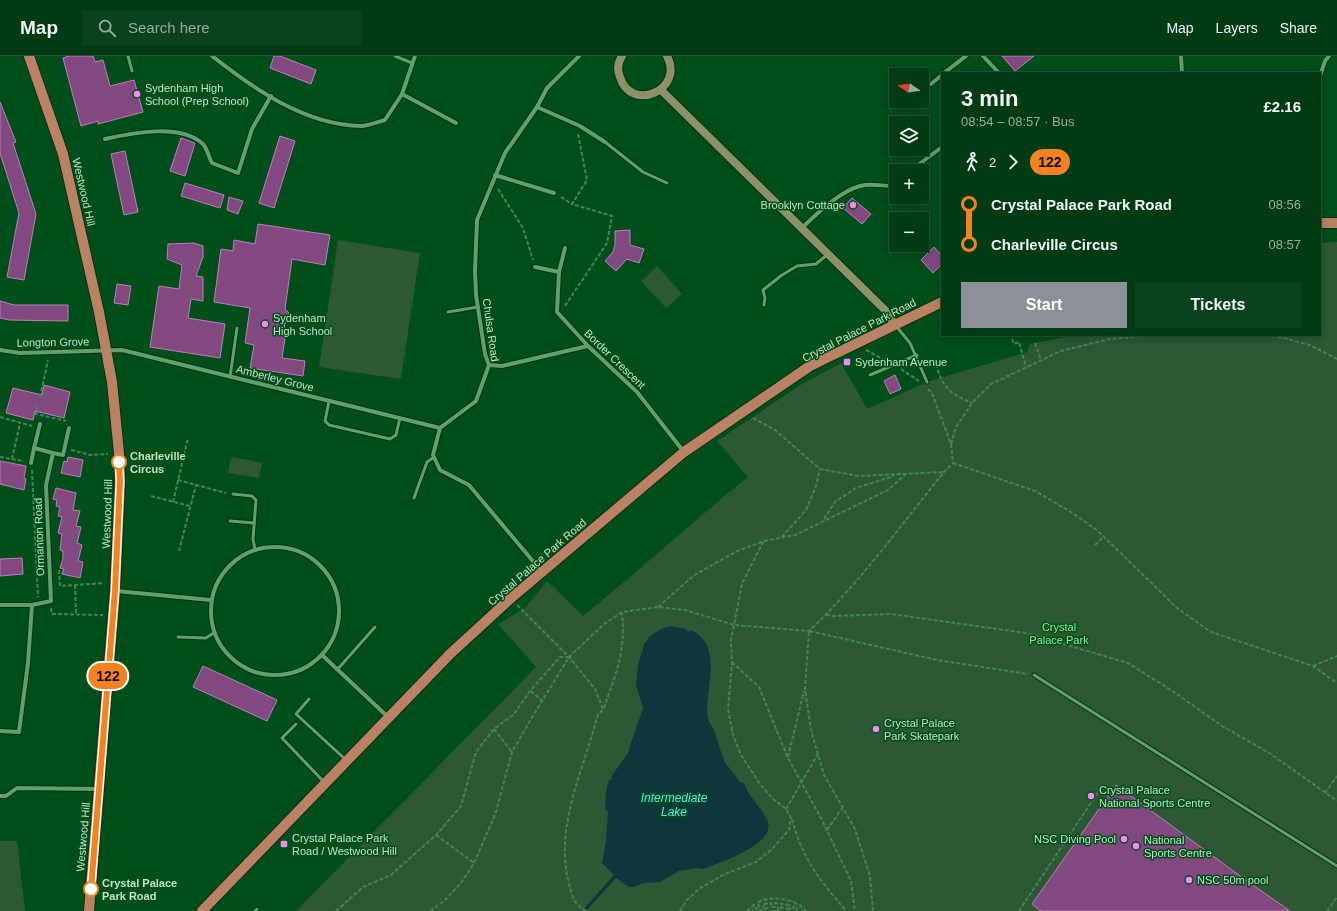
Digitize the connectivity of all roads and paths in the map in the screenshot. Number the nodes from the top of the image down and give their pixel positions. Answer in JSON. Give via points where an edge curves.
{"nodes":[{"id":1,"x":30,"y":56,"type":"edge"},
{"id":2,"x":128,"y":56,"type":"edge"},
{"id":3,"x":212,"y":56,"type":"edge"},
{"id":4,"x":395,"y":56,"type":"edge"},
{"id":5,"x":415,"y":56,"type":"edge"},
{"id":6,"x":579,"y":56,"type":"edge"},
{"id":7,"x":622,"y":56,"type":"edge"},
{"id":8,"x":667,"y":56,"type":"edge"},
{"id":9,"x":966,"y":56,"type":"edge"},
{"id":10,"x":983,"y":56,"type":"edge"},
{"id":11,"x":1181,"y":56,"type":"edge"},
{"id":12,"x":1329,"y":56,"type":"edge"},
{"id":13,"x":412,"y":63,"type":"junction"},
{"id":14,"x":132,"y":71,"type":"dead end"},
{"id":15,"x":945,"y":72,"type":"edge"},
{"id":16,"x":998,"y":72,"type":"edge"},
{"id":17,"x":1182,"y":72,"type":"edge"},
{"id":18,"x":1321,"y":73,"type":"edge"},
{"id":19,"x":941,"y":76,"type":"edge"},
{"id":20,"x":931,"y":84,"type":"dead end"},
{"id":21,"x":661,"y":90,"type":"junction"},
{"id":22,"x":402,"y":94,"type":"junction"},
{"id":23,"x":271,"y":96,"type":"junction"},
{"id":24,"x":537,"y":107,"type":"junction"},
{"id":25,"x":456,"y":123,"type":"dead end"},
{"id":26,"x":580,"y":126,"type":"junction"},
{"id":27,"x":105,"y":139,"type":"dead end"},
{"id":28,"x":605,"y":142,"type":"joint"},
{"id":29,"x":941,"y":148,"type":"edge"},
{"id":30,"x":919,"y":164,"type":"edge"},
{"id":31,"x":495,"y":175,"type":"junction"},
{"id":32,"x":493,"y":182,"type":"junction"},
{"id":33,"x":667,"y":183,"type":"dead end"},
{"id":34,"x":889,"y":186,"type":"edge"},
{"id":35,"x":554,"y":193,"type":"joint"},
{"id":36,"x":572,"y":204,"type":"junction"},
{"id":37,"x":1321,"y":223,"type":"edge"},
{"id":38,"x":1337,"y":223,"type":"edge"},
{"id":39,"x":801,"y":228,"type":"junction"},
{"id":40,"x":565,"y":248,"type":"dead end"},
{"id":41,"x":828,"y":254,"type":"junction"},
{"id":42,"x":535,"y":267,"type":"joint"},
{"id":43,"x":559,"y":272,"type":"junction"},
{"id":44,"x":941,"y":302,"type":"edge"},
{"id":45,"x":764,"y":305,"type":"dead end"},
{"id":46,"x":478,"y":307,"type":"junction"},
{"id":47,"x":448,"y":312,"type":"dead end"},
{"id":48,"x":560,"y":315,"type":"junction"},
{"id":49,"x":894,"y":325,"type":"junction"},
{"id":50,"x":237,"y":328,"type":"dead end"},
{"id":51,"x":1143,"y":336,"type":"edge"},
{"id":52,"x":1276,"y":336,"type":"edge"},
{"id":53,"x":1012,"y":339,"type":"dead end"},
{"id":54,"x":1035,"y":343,"type":"dead end"},
{"id":55,"x":588,"y":346,"type":"junction"},
{"id":56,"x":0,"y":350,"type":"edge"},
{"id":57,"x":106,"y":350,"type":"junction"},
{"id":58,"x":50,"y":352,"type":"junction"},
{"id":59,"x":917,"y":355,"type":"junction"},
{"id":60,"x":1041,"y":360,"type":"junction"},
{"id":61,"x":1337,"y":360,"type":"edge"},
{"id":62,"x":936,"y":364,"type":"dead end"},
{"id":63,"x":489,"y":365,"type":"junction"},
{"id":64,"x":1026,"y":367,"type":"junction"},
{"id":65,"x":870,"y":375,"type":"dead end"},
{"id":66,"x":230,"y":377,"type":"junction"},
{"id":67,"x":927,"y":382,"type":"dead end"},
{"id":68,"x":924,"y":385,"type":"dead end"},
{"id":69,"x":40,"y":397,"type":"dead end"},
{"id":70,"x":329,"y":401,"type":"junction"},
{"id":71,"x":972,"y":403,"type":"junction"},
{"id":72,"x":37,"y":406,"type":"dead end"},
{"id":73,"x":743,"y":412,"type":"junction"},
{"id":74,"x":0,"y":417,"type":"edge"},
{"id":75,"x":400,"y":418,"type":"junction"},
{"id":76,"x":20,"y":423,"type":"junction"},
{"id":77,"x":40,"y":426,"type":"joint"},
{"id":78,"x":69,"y":428,"type":"joint"},
{"id":79,"x":440,"y":428,"type":"junction"},
{"id":80,"x":188,"y":438,"type":"dead end"},
{"id":81,"x":951,"y":444,"type":"junction"},
{"id":82,"x":34,"y":448,"type":"junction"},
{"id":83,"x":65,"y":449,"type":"junction"},
{"id":84,"x":684,"y":452,"type":"junction"},
{"id":85,"x":53,"y":453,"type":"junction"},
{"id":86,"x":119,"y":453,"type":"junction"},
{"id":87,"x":0,"y":456,"type":"edge"},
{"id":88,"x":434,"y":457,"type":"junction"},
{"id":89,"x":12,"y":459,"type":"junction"},
{"id":90,"x":31,"y":463,"type":"junction"},
{"id":91,"x":953,"y":463,"type":"junction"},
{"id":92,"x":820,"y":469,"type":"junction"},
{"id":93,"x":944,"y":472,"type":"junction"},
{"id":94,"x":906,"y":474,"type":"junction"},
{"id":95,"x":896,"y":475,"type":"junction"},
{"id":96,"x":178,"y":480,"type":"junction"},
{"id":97,"x":196,"y":485,"type":"junction"},
{"id":98,"x":233,"y":494,"type":"joint"},
{"id":99,"x":151,"y":496,"type":"dead end"},
{"id":100,"x":414,"y":498,"type":"dead end"},
{"id":101,"x":173,"y":502,"type":"junction"},
{"id":102,"x":190,"y":506,"type":"junction"},
{"id":103,"x":823,"y":520,"type":"junction"},
{"id":104,"x":230,"y":521,"type":"dead end"},
{"id":105,"x":254,"y":523,"type":"junction"},
{"id":106,"x":1103,"y":537,"type":"junction"},
{"id":107,"x":781,"y":538,"type":"junction"},
{"id":108,"x":762,"y":542,"type":"junction"},
{"id":109,"x":1095,"y":545,"type":"dead end"},
{"id":110,"x":254,"y":550,"type":"junction"},
{"id":111,"x":179,"y":551,"type":"dead end"},
{"id":112,"x":58,"y":564,"type":"dead end"},
{"id":113,"x":542,"y":572,"type":"junction"},
{"id":114,"x":75,"y":585,"type":"junction"},
{"id":115,"x":115,"y":587,"type":"junction"},
{"id":116,"x":510,"y":599,"type":"junction"},
{"id":117,"x":211,"y":600,"type":"junction"},
{"id":118,"x":51,"y":601,"type":"junction"},
{"id":119,"x":38,"y":603,"type":"junction"},
{"id":120,"x":0,"y":605,"type":"edge"},
{"id":121,"x":32,"y":605,"type":"junction"},
{"id":122,"x":658,"y":607,"type":"junction"},
{"id":123,"x":622,"y":612,"type":"junction"},
{"id":124,"x":76,"y":613,"type":"junction"},
{"id":125,"x":826,"y":615,"type":"junction"},
{"id":126,"x":112,"y":616,"type":"junction"},
{"id":127,"x":734,"y":625,"type":"junction"},
{"id":128,"x":375,"y":627,"type":"dead end"},
{"id":129,"x":809,"y":631,"type":"junction"},
{"id":130,"x":215,"y":632,"type":"junction"},
{"id":131,"x":178,"y":637,"type":"dead end"},
{"id":132,"x":322,"y":656,"type":"junction"},
{"id":133,"x":1337,"y":656,"type":"edge"},
{"id":134,"x":569,"y":657,"type":"junction"},
{"id":135,"x":732,"y":662,"type":"junction"},
{"id":136,"x":1313,"y":666,"type":"junction"},
{"id":137,"x":337,"y":670,"type":"junction"},
{"id":138,"x":1034,"y":675,"type":"joint"},
{"id":139,"x":1337,"y":684,"type":"edge"},
{"id":140,"x":804,"y":689,"type":"junction"},
{"id":141,"x":530,"y":691,"type":"junction"},
{"id":142,"x":309,"y":699,"type":"dead end"},
{"id":143,"x":542,"y":701,"type":"junction"},
{"id":144,"x":603,"y":710,"type":"junction"},
{"id":145,"x":388,"y":717,"type":"junction"},
{"id":146,"x":296,"y":724,"type":"dead end"},
{"id":147,"x":494,"y":730,"type":"junction"},
{"id":148,"x":0,"y":732,"type":"edge"},
{"id":149,"x":512,"y":752,"type":"junction"},
{"id":150,"x":818,"y":753,"type":"junction"},
{"id":151,"x":788,"y":758,"type":"junction"},
{"id":152,"x":347,"y":761,"type":"junction"},
{"id":153,"x":1337,"y":776,"type":"edge"},
{"id":154,"x":801,"y":782,"type":"junction"},
{"id":155,"x":326,"y":783,"type":"junction"},
{"id":156,"x":99,"y":789,"type":"junction"},
{"id":157,"x":1098,"y":792,"type":"dead end"},
{"id":158,"x":1325,"y":793,"type":"junction"},
{"id":159,"x":0,"y":796,"type":"edge"},
{"id":160,"x":1337,"y":801,"type":"edge"},
{"id":161,"x":843,"y":807,"type":"junction"},
{"id":162,"x":786,"y":809,"type":"junction"},
{"id":163,"x":791,"y":818,"type":"junction"},
{"id":164,"x":827,"y":830,"type":"junction"},
{"id":165,"x":436,"y":835,"type":"junction"},
{"id":166,"x":474,"y":863,"type":"junction"},
{"id":167,"x":1337,"y":866,"type":"edge"},
{"id":168,"x":1337,"y":897,"type":"edge"},
{"id":169,"x":764,"y":909,"type":"junction"},
{"id":170,"x":788,"y":909,"type":"junction"},
{"id":171,"x":89,"y":911,"type":"edge"},
{"id":172,"x":202,"y":911,"type":"edge"},
{"id":173,"x":336,"y":911,"type":"edge"},
{"id":174,"x":430,"y":911,"type":"edge"},
{"id":175,"x":586,"y":911,"type":"edge"},
{"id":176,"x":680,"y":911,"type":"edge"},
{"id":177,"x":747,"y":911,"type":"edge"},
{"id":178,"x":752,"y":911,"type":"edge"},
{"id":179,"x":755,"y":911,"type":"edge"},
{"id":180,"x":759,"y":911,"type":"edge"},
{"id":181,"x":770,"y":911,"type":"edge"},
{"id":182,"x":778,"y":911,"type":"edge"},
{"id":183,"x":781,"y":911,"type":"edge"},
{"id":184,"x":792,"y":911,"type":"edge"},
{"id":185,"x":806,"y":911,"type":"edge"},
{"id":186,"x":846,"y":911,"type":"edge"},
{"id":187,"x":855,"y":911,"type":"edge"},
{"id":188,"x":873,"y":911,"type":"edge"},
{"id":189,"x":1019,"y":911,"type":"edge"},
{"id":190,"x":1327,"y":911,"type":"edge"}],
"edges":[{"from":1,"to":57,"type":"main road","name":"Westwood Hill","via":[[63,154]]},
{"from":2,"to":14,"type":"lane"},
{"from":3,"to":23,"type":"street","via":[[249,84]]},
{"from":4,"to":13,"type":"lane"},
{"from":5,"to":13,"type":"street"},
{"from":6,"to":24,"type":"street","name":"Chulsa Road","via":[[548,88]]},
{"from":7,"to":21,"type":"street","via":[[618,72],[629,90],[648,95]]},
{"from":8,"to":21,"type":"street","via":[[670,71]]},
{"from":9,"to":15,"type":"street"},
{"from":10,"to":16,"type":"street"},
{"from":11,"to":17,"type":"street"},
{"from":12,"to":18,"type":"street"},
{"from":13,"to":22,"type":"street"},
{"from":19,"to":20,"type":"street"},
{"from":21,"to":39,"type":"street"},
{"from":22,"to":23,"type":"street","via":[[385,120],[363,126],[330,123]]},
{"from":22,"to":25,"type":"street"},
{"from":23,"to":27,"type":"street","via":[[252,129],[238,173],[212,163],[204,144],[190,136],[160,130],[129,133]]},
{"from":24,"to":26,"type":"street"},
{"from":24,"to":31,"type":"street","name":"Chulsa Road","via":[[505,153]]},
{"from":26,"to":28,"type":"street"},
{"from":26,"to":36,"type":"path","via":[[578,131],[587,180]]},
{"from":28,"to":33,"type":"lane","via":[[643,172]]},
{"from":29,"to":30,"type":"street"},
{"from":31,"to":32,"type":"street","name":"Chulsa Road"},
{"from":31,"to":35,"type":"street"},
{"from":32,"to":42,"type":"path","via":[[523,228]]},
{"from":32,"to":46,"type":"street","name":"Chulsa Road","via":[[477,220],[475,271]]},
{"from":34,"to":39,"type":"street","via":[[864,185],[841,195]]},
{"from":35,"to":36,"type":"path"},
{"from":36,"to":48,"type":"path","via":[[612,216],[607,243]]},
{"from":37,"to":38,"type":"main road"},
{"from":39,"to":41,"type":"street"},
{"from":40,"to":43,"type":"street"},
{"from":41,"to":45,"type":"lane","via":[[816,264],[797,266],[763,290]]},
{"from":41,"to":49,"type":"street","via":[[885,310]]},
{"from":42,"to":43,"type":"street"},
{"from":43,"to":48,"type":"street","via":[[557,312]]},
{"from":44,"to":49,"type":"main road","name":"Crystal Palace Park Road"},
{"from":46,"to":47,"type":"lane"},
{"from":46,"to":63,"type":"street","name":"Chulsa Road"},
{"from":48,"to":55,"type":"street","name":"Border Crescent"},
{"from":49,"to":59,"type":"lane"},
{"from":49,"to":73,"type":"main road","name":"Crystal Palace Park Road","via":[[810,366]]},
{"from":50,"to":66,"type":"lane"},
{"from":51,"to":60,"type":"path","via":[[1110,339],[1061,351]]},
{"from":52,"to":61,"type":"path","via":[[1310,345]]},
{"from":53,"to":64,"type":"path","via":[[1014,344],[1019,342]]},
{"from":54,"to":60,"type":"path"},
{"from":55,"to":63,"type":"street","via":[[502,366]]},
{"from":55,"to":84,"type":"street","name":"Border Crescent","via":[[637,392]]},
{"from":56,"to":58,"type":"street","name":"Longton Grove","via":[[20,353]]},
{"from":57,"to":58,"type":"street","name":"Longton Grove"},
{"from":57,"to":66,"type":"street","name":"Amberley Grove","via":[[122,350]]},
{"from":57,"to":86,"type":"main road","name":"Westwood Hill"},
{"from":58,"to":69,"type":"path"},
{"from":59,"to":65,"type":"lane"},
{"from":59,"to":67,"type":"lane"},
{"from":60,"to":64,"type":"path"},
{"from":62,"to":71,"type":"path","via":[[940,379],[946,388],[953,395]]},
{"from":63,"to":79,"type":"street","name":"Chulsa Road","via":[[476,401]]},
{"from":64,"to":71,"type":"path","via":[[991,384]]},
{"from":66,"to":70,"type":"street","name":"Amberley Grove"},
{"from":68,"to":81,"type":"path","via":[[932,393]]},
{"from":70,"to":75,"type":"street","name":"Amberley Grove"},
{"from":70,"to":75,"type":"lane","via":[[325,421],[329,425],[390,439],[396,435]]},
{"from":71,"to":81,"type":"path","via":[[956,427]]},
{"from":72,"to":78,"type":"path","via":[[36,414],[70,422]]},
{"from":73,"to":84,"type":"main road","name":"Crystal Palace Park Road"},
{"from":73,"to":92,"type":"path","via":[[775,430]]},
{"from":74,"to":76,"type":"path"},
{"from":75,"to":79,"type":"street","name":"Amberley Grove"},
{"from":76,"to":77,"type":"path"},
{"from":76,"to":89,"type":"path"},
{"from":77,"to":82,"type":"street"},
{"from":78,"to":83,"type":"street"},
{"from":79,"to":88,"type":"street"},
{"from":80,"to":96,"type":"path"},
{"from":81,"to":91,"type":"path"},
{"from":82,"to":85,"type":"street"},
{"from":82,"to":90,"type":"street"},
{"from":83,"to":85,"type":"street","via":[[63,455]]},
{"from":83,"to":86,"type":"path","via":[[90,455]]},
{"from":84,"to":113,"type":"main road","name":"Crystal Palace Park Road"},
{"from":85,"to":118,"type":"street","name":"Ormanton Road","via":[[46,485]]},
{"from":86,"to":115,"type":"main road","name":"Westwood Hill"},
{"from":87,"to":89,"type":"path"},
{"from":88,"to":100,"type":"lane","via":[[427,462]]},
{"from":88,"to":113,"type":"street","via":[[440,470],[469,485]]},
{"from":89,"to":90,"type":"path"},
{"from":90,"to":119,"type":"path"},
{"from":91,"to":93,"type":"path"},
{"from":91,"to":106,"type":"path","via":[[1035,491],[1071,512]]},
{"from":92,"to":95,"type":"path","via":[[859,476]]},
{"from":92,"to":107,"type":"path","via":[[806,510]]},
{"from":93,"to":94,"type":"path"},
{"from":93,"to":125,"type":"path"},
{"from":94,"to":95,"type":"path"},
{"from":94,"to":103,"type":"path","via":[[888,490]]},
{"from":95,"to":103,"type":"path","via":[[856,488],[835,502]]},
{"from":96,"to":97,"type":"path"},
{"from":96,"to":101,"type":"path"},
{"from":97,"to":98,"type":"path"},
{"from":97,"to":102,"type":"path"},
{"from":98,"to":105,"type":"lane","via":[[252,496],[256,500]]},
{"from":99,"to":101,"type":"path"},
{"from":101,"to":102,"type":"path"},
{"from":102,"to":111,"type":"path"},
{"from":103,"to":107,"type":"path","via":[[795,535]]},
{"from":104,"to":105,"type":"lane"},
{"from":105,"to":110,"type":"lane"},
{"from":106,"to":109,"type":"path"},
{"from":106,"to":136,"type":"path","via":[[1177,608],[1210,632]]},
{"from":107,"to":108,"type":"path"},
{"from":108,"to":122,"type":"path","via":[[735,552],[693,576]]},
{"from":108,"to":127,"type":"path","via":[[742,584]]},
{"from":110,"to":117,"type":"street","via":[[232,562],[218,580]]},
{"from":110,"to":132,"type":"street","via":[[277,546],[291,547],[309,555],[328,573],[336,587],[340,602],[338,628],[332,643]]},
{"from":112,"to":114,"type":"path","via":[[60,586]]},
{"from":113,"to":116,"type":"main road","name":"Crystal Palace Park Road"},
{"from":114,"to":115,"type":"path"},
{"from":114,"to":124,"type":"path"},
{"from":115,"to":117,"type":"street"},
{"from":115,"to":126,"type":"main road","name":"Westwood Hill"},
{"from":116,"to":134,"type":"path"},
{"from":116,"to":145,"type":"main road","name":"Crystal Palace Park Road","via":[[450,654]]},
{"from":117,"to":130,"type":"street"},
{"from":118,"to":119,"type":"street"},
{"from":118,"to":124,"type":"path","via":[[52,614]]},
{"from":119,"to":121,"type":"street"},
{"from":120,"to":121,"type":"street"},
{"from":121,"to":148,"type":"street","via":[[19,732]]},
{"from":122,"to":123,"type":"path"},
{"from":122,"to":127,"type":"path","via":[[685,610]]},
{"from":123,"to":134,"type":"path","via":[[603,625]]},
{"from":123,"to":144,"type":"path","via":[[622,655]]},
{"from":124,"to":126,"type":"path"},
{"from":125,"to":129,"type":"path"},
{"from":125,"to":158,"type":"path","via":[[891,614],[1026,633],[1128,663],[1222,726],[1272,754]]},
{"from":126,"to":156,"type":"main road","name":"Westwood Hill"},
{"from":127,"to":129,"type":"path"},
{"from":127,"to":135,"type":"path","via":[[731,640]]},
{"from":128,"to":137,"type":"lane"},
{"from":129,"to":138,"type":"path","via":[[937,660]]},
{"from":129,"to":140,"type":"path"},
{"from":130,"to":131,"type":"lane","via":[[206,638]]},
{"from":130,"to":132,"type":"street","via":[[226,652],[238,664],[268,675],[291,674],[304,669]]},
{"from":132,"to":137,"type":"street"},
{"from":133,"to":136,"type":"path"},
{"from":134,"to":141,"type":"path","via":[[560,657]]},
{"from":134,"to":143,"type":"path"},
{"from":134,"to":144,"type":"path","via":[[595,689]]},
{"from":135,"to":151,"type":"path","via":[[759,687]]},
{"from":135,"to":162,"type":"path","via":[[728,709],[733,735],[741,755],[760,784]]},
{"from":136,"to":139,"type":"path"},
{"from":137,"to":145,"type":"street"},
{"from":138,"to":167,"type":"lane"},
{"from":140,"to":150,"type":"path"},
{"from":140,"to":151,"type":"path"},
{"from":141,"to":143,"type":"path"},
{"from":141,"to":147,"type":"path","via":[[514,714]]},
{"from":142,"to":152,"type":"lane","via":[[296,714]]},
{"from":143,"to":149,"type":"path"},
{"from":144,"to":175,"type":"path","via":[[598,714],[570,806],[564,840],[564,857],[570,887],[575,901]]},
{"from":145,"to":152,"type":"main road","name":"Crystal Palace Park Road"},
{"from":146,"to":155,"type":"lane","via":[[282,738]]},
{"from":147,"to":149,"type":"path"},
{"from":147,"to":165,"type":"path","via":[[476,752],[461,806]]},
{"from":149,"to":166,"type":"path","via":[[495,815]]},
{"from":150,"to":154,"type":"path"},
{"from":150,"to":161,"type":"path","via":[[824,775]]},
{"from":151,"to":154,"type":"path"},
{"from":152,"to":155,"type":"main road","name":"Crystal Palace Park Road"},
{"from":153,"to":158,"type":"path"},
{"from":154,"to":162,"type":"path"},
{"from":154,"to":164,"type":"path"},
{"from":155,"to":172,"type":"main road","name":"Crystal Palace Park Road"},
{"from":156,"to":159,"type":"street","via":[[17,788],[6,796]]},
{"from":156,"to":171,"type":"main road","name":"Westwood Hill"},
{"from":157,"to":189,"type":"path"},
{"from":158,"to":160,"type":"path"},
{"from":161,"to":164,"type":"path"},
{"from":161,"to":188,"type":"path","via":[[855,829],[870,876]]},
{"from":162,"to":163,"type":"path"},
{"from":163,"to":176,"type":"path","via":[[789,830],[771,850],[756,862],[725,874],[699,890],[687,900]]},
{"from":163,"to":186,"type":"path","via":[[808,863]]},
{"from":164,"to":187,"type":"path","via":[[851,881]]},
{"from":165,"to":166,"type":"path"},
{"from":165,"to":173,"type":"path","via":[[391,874],[363,887]]},
{"from":166,"to":174,"type":"path","via":[[461,883]]},
{"from":168,"to":190,"type":"path"},
{"from":169,"to":170,"type":"path","via":[[763,904],[771,902],[771,907],[775,907],[775,902],[790,906]]},
{"from":169,"to":180,"type":"path"},
{"from":169,"to":181,"type":"path","via":[[768,908]]},
{"from":170,"to":182,"type":"path","via":[[778,906]]},
{"from":170,"to":184,"type":"path"},
{"from":177,"to":185,"type":"path","via":[[754,905],[757,909],[760,907],[757,903],[760,901],[776,898],[794,902],[796,904],[793,908],[796,910],[800,906]]},
{"from":178,"to":179,"type":"path"},
{"from":181,"to":182,"type":"path"},
{"from":182,"to":183,"type":"path"}]}
